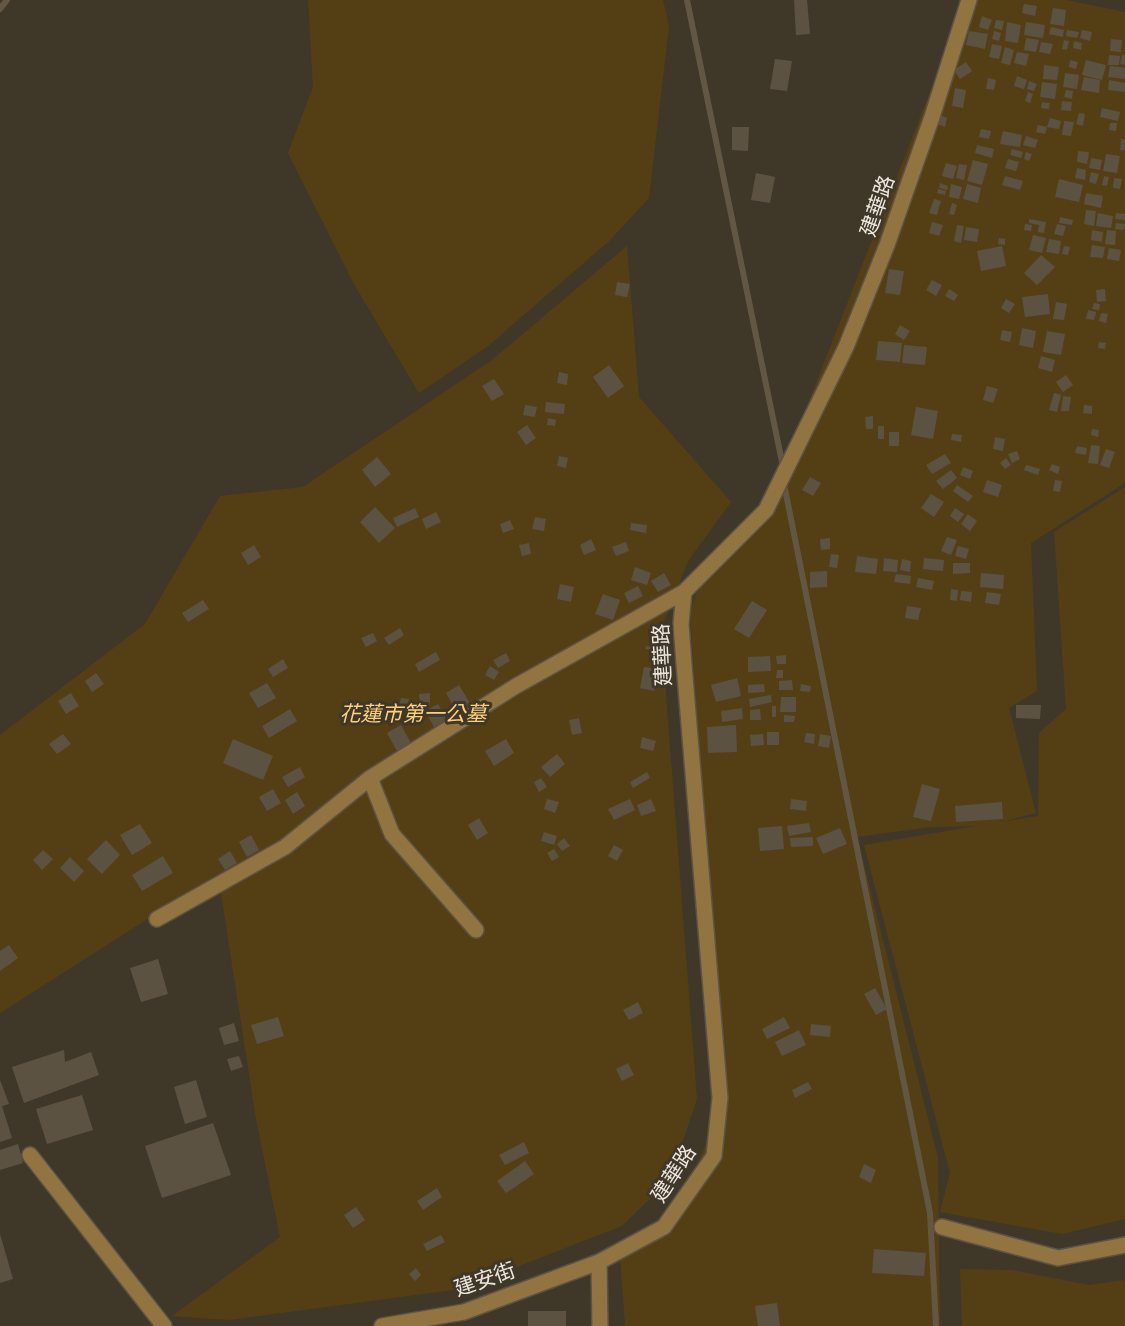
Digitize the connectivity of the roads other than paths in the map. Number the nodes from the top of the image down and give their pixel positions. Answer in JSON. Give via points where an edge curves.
{"nodes":[{"id":1,"x":969,"y":0,"type":"edge"},
{"id":2,"x":684,"y":592,"type":"junction"},
{"id":3,"x":370,"y":778,"type":"junction"},
{"id":4,"x":157,"y":919,"type":"dead end"},
{"id":5,"x":476,"y":930,"type":"dead end"},
{"id":6,"x":30,"y":1155,"type":"dead end"},
{"id":7,"x":942,"y":1227,"type":"dead end"},
{"id":8,"x":1125,"y":1245,"type":"edge"},
{"id":9,"x":599,"y":1262,"type":"junction"},
{"id":10,"x":164,"y":1326,"type":"edge"},
{"id":11,"x":382,"y":1326,"type":"edge"},
{"id":12,"x":600,"y":1326,"type":"edge"}],
"edges":[{"from":1,"to":2,"type":"street","name":"建華路","via":[[887,245],[846,347],[766,510]]},
{"from":2,"to":3,"type":"street","via":[[516,686]]},
{"from":2,"to":9,"type":"street","name":"建華路","via":[[682,644],[720,1098],[714,1156],[664,1227]]},
{"from":3,"to":4,"type":"street","via":[[285,847]]},
{"from":3,"to":5,"type":"street","via":[[392,834]]},
{"from":6,"to":10,"type":"street"},
{"from":7,"to":8,"type":"street","via":[[1058,1258]]},
{"from":9,"to":11,"type":"street","name":"建安街","via":[[464,1311]]},
{"from":9,"to":12,"type":"street"}]}
